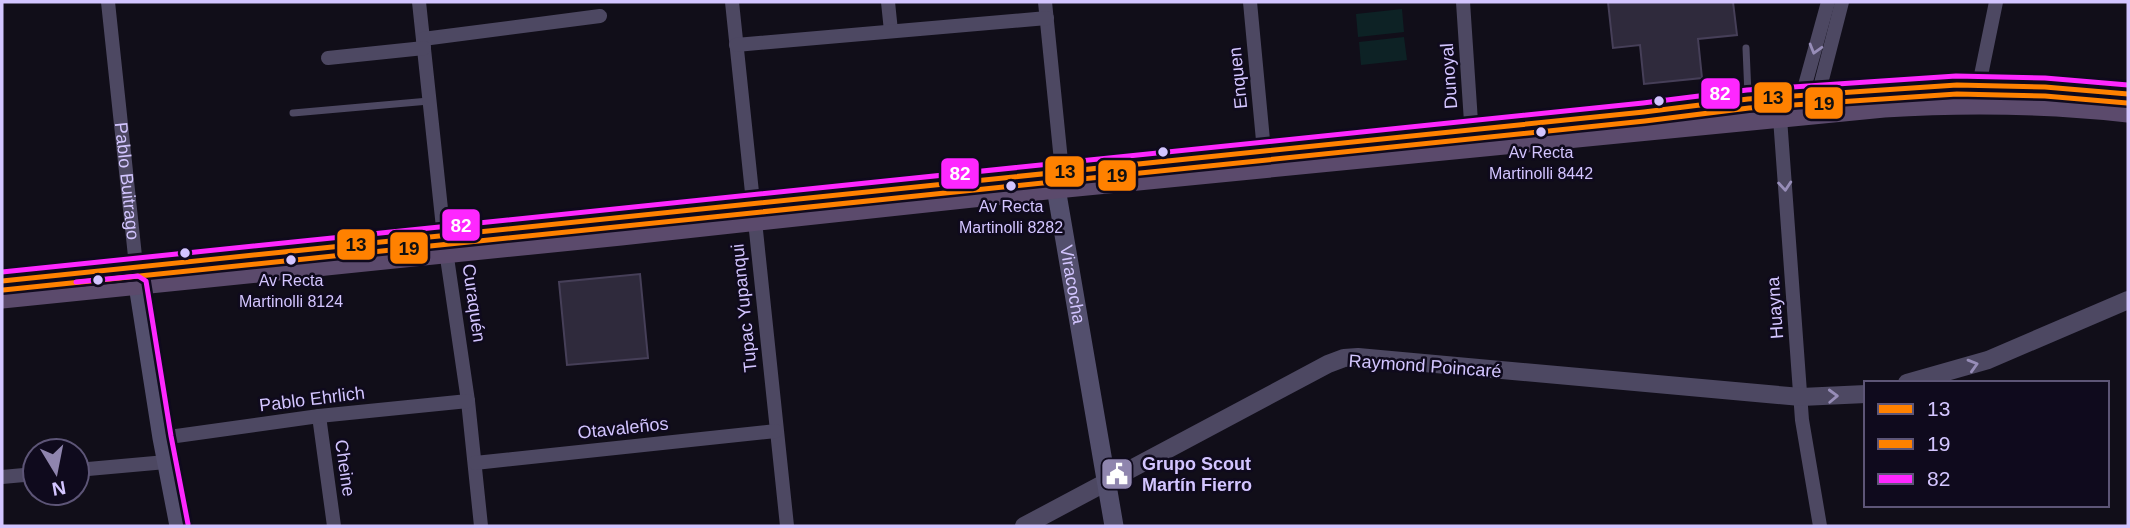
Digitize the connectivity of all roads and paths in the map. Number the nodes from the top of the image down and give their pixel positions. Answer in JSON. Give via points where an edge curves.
{"nodes":[{"id":1,"x":108,"y":2,"type":"edge"},
{"id":2,"x":419,"y":2,"type":"edge"},
{"id":3,"x":732,"y":2,"type":"edge"},
{"id":4,"x":888,"y":2,"type":"edge"},
{"id":5,"x":1045,"y":2,"type":"edge"},
{"id":6,"x":1250,"y":2,"type":"edge"},
{"id":7,"x":1463,"y":2,"type":"edge"},
{"id":8,"x":1828,"y":2,"type":"edge"},
{"id":9,"x":1842,"y":2,"type":"edge"},
{"id":10,"x":1996,"y":2,"type":"edge"},
{"id":11,"x":600,"y":16,"type":"dead end"},
{"id":12,"x":1047,"y":18,"type":"junction"},
{"id":13,"x":891,"y":31,"type":"junction"},
{"id":14,"x":423,"y":44,"type":"junction"},
{"id":15,"x":736,"y":46,"type":"junction"},
{"id":16,"x":1746,"y":48,"type":"dead end"},
{"id":17,"x":328,"y":58,"type":"dead end"},
{"id":18,"x":1979,"y":85,"type":"junction"},
{"id":19,"x":2128,"y":94,"type":"edge"},
{"id":20,"x":1748,"y":99,"type":"junction"},
{"id":21,"x":429,"y":101,"type":"junction"},
{"id":22,"x":1799,"y":105,"type":"junction"},
{"id":23,"x":1836,"y":112,"type":"junction"},
{"id":24,"x":2128,"y":112,"type":"edge"},
{"id":25,"x":293,"y":113,"type":"dead end"},
{"id":26,"x":1472,"y":139,"type":"junction"},
{"id":27,"x":1264,"y":152,"type":"junction"},
{"id":28,"x":1059,"y":179,"type":"junction"},
{"id":29,"x":754,"y":212,"type":"junction"},
{"id":30,"x":446,"y":245,"type":"junction"},
{"id":31,"x":137,"y":277,"type":"junction"},
{"id":32,"x":2,"y":281,"type":"edge"},
{"id":33,"x":2,"y":298,"type":"edge"},
{"id":34,"x":2128,"y":300,"type":"edge"},
{"id":35,"x":1914,"y":381,"type":"edge"},
{"id":36,"x":1864,"y":394,"type":"edge"},
{"id":37,"x":1801,"y":397,"type":"junction"},
{"id":38,"x":468,"y":401,"type":"junction"},
{"id":39,"x":318,"y":416,"type":"junction"},
{"id":40,"x":776,"y":431,"type":"junction"},
{"id":41,"x":162,"y":438,"type":"junction"},
{"id":42,"x":166,"y":462,"type":"junction"},
{"id":43,"x":474,"y":463,"type":"junction"},
{"id":44,"x":91,"y":469,"type":"edge"},
{"id":45,"x":21,"y":475,"type":"edge"},
{"id":46,"x":2,"y":477,"type":"edge"},
{"id":47,"x":1107,"y":483,"type":"junction"},
{"id":48,"x":179,"y":526,"type":"edge"},
{"id":49,"x":334,"y":526,"type":"edge"},
{"id":50,"x":481,"y":526,"type":"edge"},
{"id":51,"x":788,"y":526,"type":"edge"},
{"id":52,"x":1024,"y":526,"type":"edge"},
{"id":53,"x":1114,"y":526,"type":"edge"},
{"id":54,"x":1820,"y":526,"type":"edge"}],
"edges":[{"from":1,"to":31,"type":"street","name":"Pablo Buitrago"},
{"from":2,"to":14,"type":"street","name":"Curaquén"},
{"from":3,"to":15,"type":"street","name":"Tupac Yupanqui"},
{"from":4,"to":13,"type":"street"},
{"from":5,"to":12,"type":"street","name":"Viracocha"},
{"from":6,"to":27,"type":"street","name":"Enquen"},
{"from":7,"to":26,"type":"street","name":"Dunoyal"},
{"from":8,"to":22,"type":"street","one_way":true},
{"from":9,"to":22,"type":"street"},
{"from":10,"to":18,"type":"street"},
{"from":11,"to":14,"type":"street"},
{"from":12,"to":13,"type":"street"},
{"from":12,"to":28,"type":"street","name":"Viracocha"},
{"from":13,"to":15,"type":"street"},
{"from":14,"to":17,"type":"street"},
{"from":14,"to":21,"type":"street","name":"Curaquén"},
{"from":15,"to":29,"type":"street","name":"Tupac Yupanqui"},
{"from":16,"to":20,"type":"lane"},
{"from":18,"to":19,"type":"main road"},
{"from":18,"to":22,"type":"main road","via":[[1904,87]]},
{"from":20,"to":22,"type":"main road"},
{"from":20,"to":26,"type":"main road"},
{"from":21,"to":25,"type":"lane"},
{"from":21,"to":30,"type":"street","name":"Curaquén"},
{"from":22,"to":23,"type":"main road"},
{"from":22,"to":23,"type":"street"},
{"from":22,"to":26,"type":"main road","via":[[1691,127]]},
{"from":22,"to":37,"type":"street","name":"Huayna","one_way":true},
{"from":23,"to":24,"type":"main road","via":[[1958,103]]},
{"from":26,"to":27,"type":"main road"},
{"from":26,"to":28,"type":"main road"},
{"from":27,"to":28,"type":"main road"},
{"from":28,"to":29,"type":"main road"},
{"from":28,"to":47,"type":"main road","name":"Viracocha"},
{"from":29,"to":30,"type":"main road"},
{"from":29,"to":40,"type":"street","name":"Tupac Yupanqui"},
{"from":30,"to":31,"type":"main road"},
{"from":30,"to":38,"type":"street","name":"Curaquén"},
{"from":31,"to":32,"type":"main road"},
{"from":31,"to":33,"type":"main road"},
{"from":31,"to":41,"type":"main road","name":"Pablo Buitrago"},
{"from":35,"to":34,"type":"street","one_way":true,"via":[[1998,357]]},
{"from":37,"to":36,"type":"street","name":"Raymond Poincaré","one_way":true},
{"from":37,"to":47,"type":"street","name":"Raymond Poincaré","via":[[1344,358]]},
{"from":37,"to":54,"type":"street","name":"Huayna"},
{"from":38,"to":39,"type":"street","name":"Pablo Ehrlich"},
{"from":38,"to":43,"type":"street","name":"Curaquén"},
{"from":39,"to":41,"type":"street","name":"Pablo Ehrlich"},
{"from":39,"to":49,"type":"street","name":"Cheine"},
{"from":40,"to":43,"type":"street","name":"Otavaleños"},
{"from":40,"to":51,"type":"street","name":"Tupac Yupanqui"},
{"from":41,"to":42,"type":"main road","name":"Pablo Buitrago"},
{"from":42,"to":44,"type":"street"},
{"from":42,"to":48,"type":"main road","name":"Pablo Buitrago"},
{"from":43,"to":50,"type":"street","name":"Curaquén"},
{"from":45,"to":46,"type":"street"},
{"from":47,"to":52,"type":"street","name":"Raymond Poincaré"},
{"from":47,"to":53,"type":"main road","name":"Viracocha"}]}
